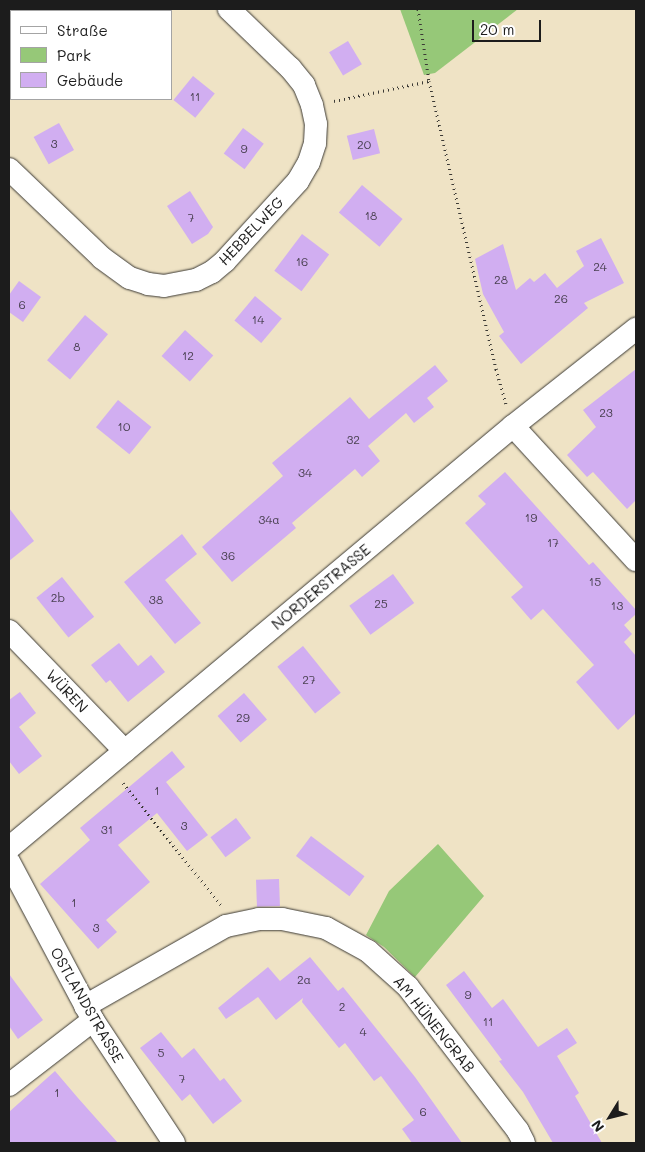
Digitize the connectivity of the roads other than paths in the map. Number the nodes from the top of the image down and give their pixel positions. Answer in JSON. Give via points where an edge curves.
{"nodes":[{"id":1,"x":229,"y":9,"type":"edge"},
{"id":2,"x":9,"y":169,"type":"edge"},
{"id":3,"x":636,"y":329,"type":"edge"},
{"id":4,"x":513,"y":426,"type":"junction"},
{"id":5,"x":636,"y":560,"type":"edge"},
{"id":6,"x":9,"y":631,"type":"edge"},
{"id":7,"x":117,"y":758,"type":"junction"},
{"id":8,"x":9,"y":848,"type":"edge"},
{"id":9,"x":9,"y":862,"type":"edge"},
{"id":10,"x":89,"y":1013,"type":"junction"},
{"id":11,"x":9,"y":1085,"type":"edge"},
{"id":12,"x":174,"y":1143,"type":"edge"},
{"id":13,"x":524,"y":1143,"type":"edge"}],
"edges":[{"from":1,"to":2,"type":"street","name":"HEBBELWEG","via":[[304,85],[316,124],[315,143],[298,181],[212,272],[180,285],[148,284],[130,278],[115,269]]},
{"from":3,"to":4,"type":"street","name":"NORDERSTRASSE"},
{"from":4,"to":5,"type":"street"},
{"from":4,"to":7,"type":"street","name":"NORDERSTRASSE"},
{"from":6,"to":7,"type":"street","name":"WÜREN"},
{"from":7,"to":8,"type":"street","name":"NORDERSTRASSE"},
{"from":9,"to":10,"type":"street","name":"OSTLANDSTRASSE"},
{"from":10,"to":11,"type":"street","name":"AM HÜNENGRAB"},
{"from":10,"to":12,"type":"street","name":"OSTLANDSTRASSE"},
{"from":10,"to":13,"type":"street","name":"AM HÜNENGRAB","via":[[212,932],[235,922],[282,919],[326,928],[368,951],[408,987]]}]}
